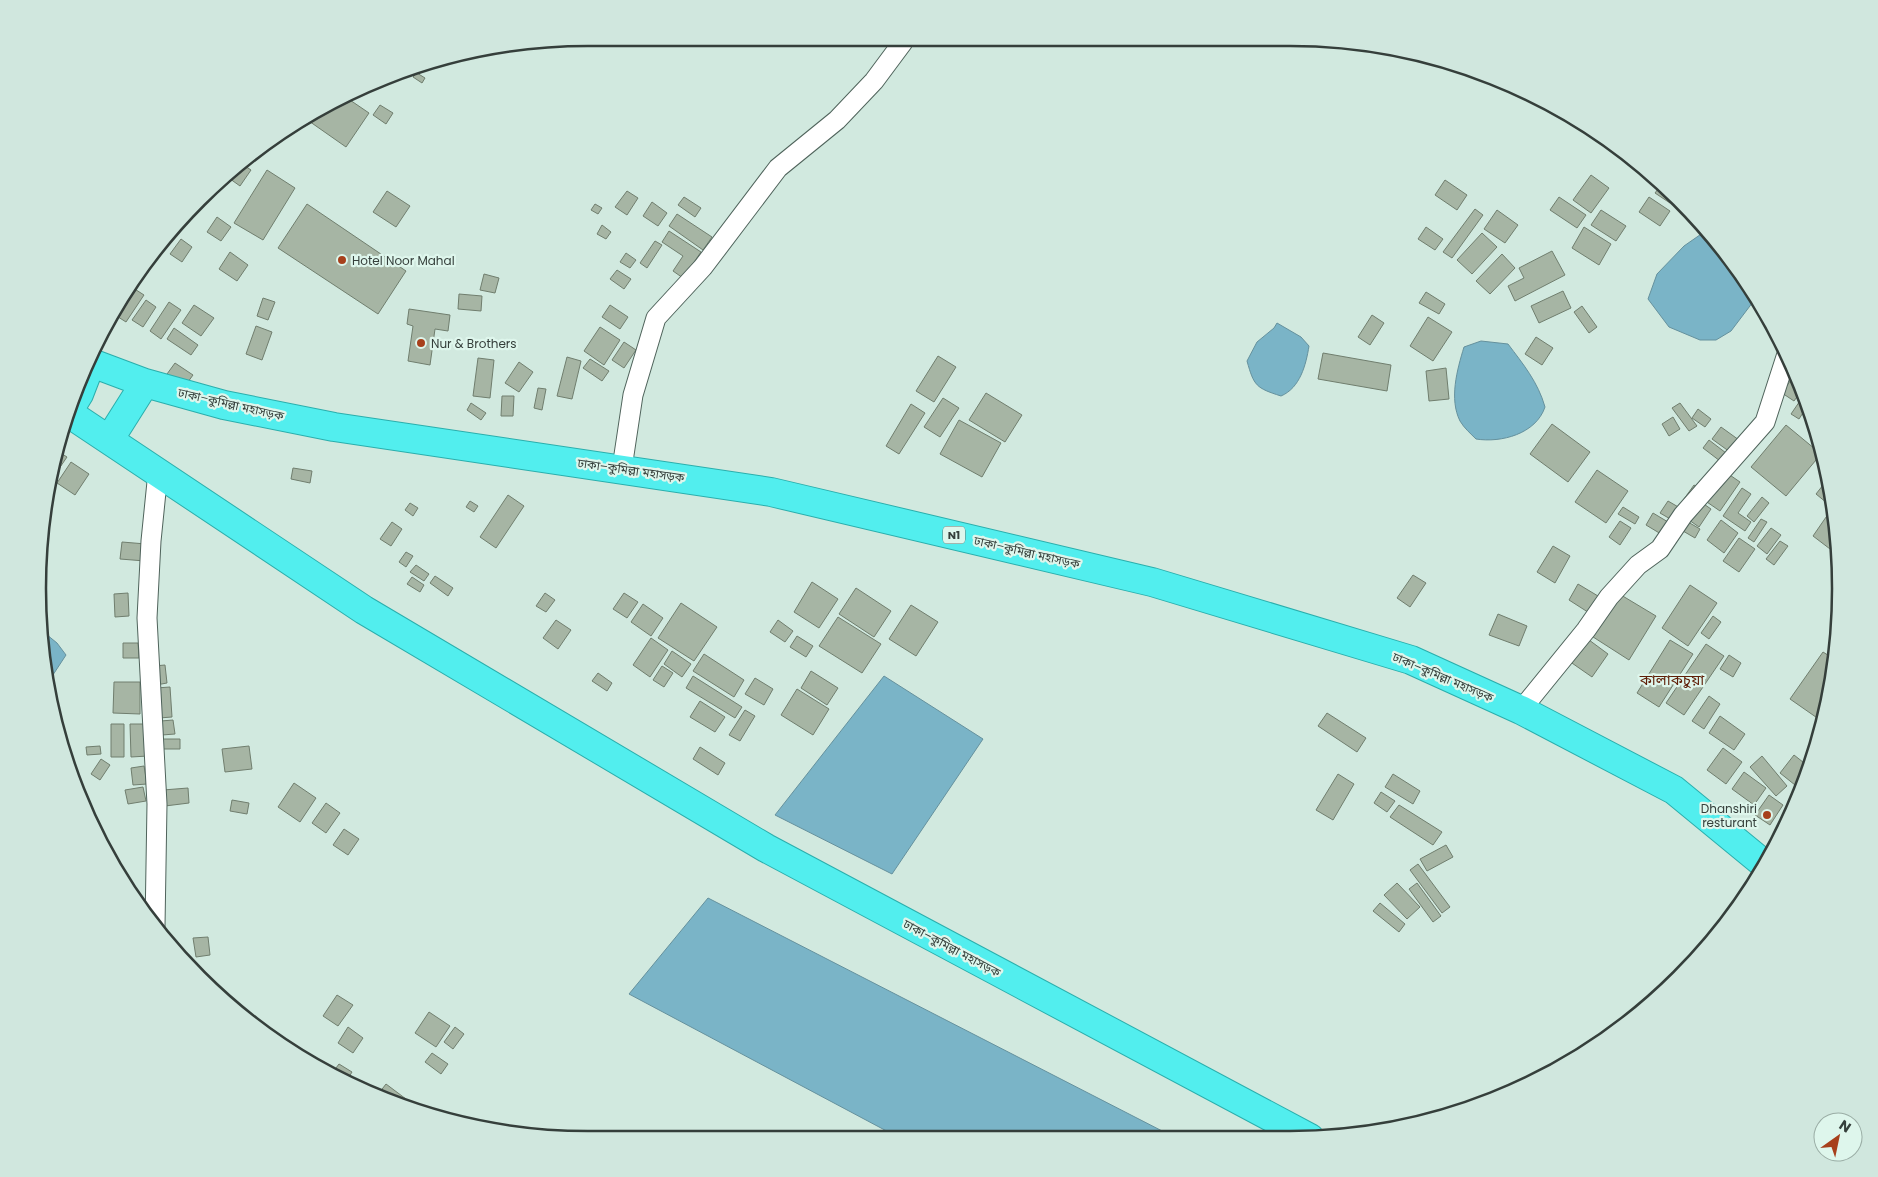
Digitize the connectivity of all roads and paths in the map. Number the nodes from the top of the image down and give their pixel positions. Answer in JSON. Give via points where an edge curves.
{"nodes":[{"id":1,"x":900,"y":46,"type":"edge"},
{"id":2,"x":95,"y":364,"type":"edge"},
{"id":3,"x":1783,"y":366,"type":"edge"},
{"id":4,"x":145,"y":383,"type":"junction"},
{"id":5,"x":74,"y":417,"type":"edge"},
{"id":6,"x":109,"y":440,"type":"junction"},
{"id":7,"x":622,"y":468,"type":"junction"},
{"id":8,"x":158,"y":472,"type":"junction"},
{"id":9,"x":1521,"y":710,"type":"junction"},
{"id":10,"x":1759,"y":860,"type":"edge"},
{"id":11,"x":155,"y":915,"type":"edge"},
{"id":12,"x":1297,"y":1131,"type":"edge"}],
"edges":[{"from":1,"to":7,"type":"street","via":[[874,82],[837,120],[778,168],[703,267],[656,318],[633,395]]},
{"from":2,"to":4,"type":"highway","name":"ঢাকা–কুমিল্লা মহাসড়ক","number":"N1"},
{"from":3,"to":9,"type":"street","via":[[1765,422],[1683,515],[1660,549],[1638,565],[1609,598]]},
{"from":4,"to":6,"type":"highway"},
{"from":4,"to":7,"type":"highway","name":"ঢাকা–কুমিল্লা মহাসড়ক","number":"N1","via":[[224,405],[334,427]]},
{"from":5,"to":6,"type":"highway","name":"ঢাকা–কুমিল্লা মহাসড়ক"},
{"from":6,"to":8,"type":"highway","name":"ঢাকা–কুমিল্লা মহাসড়ক"},
{"from":7,"to":9,"type":"highway","name":"ঢাকা–কুমিল্লা মহাসড়ক","number":"N1","via":[[771,492],[1152,582],[1410,660]]},
{"from":8,"to":11,"type":"street","via":[[147,618],[157,804]]},
{"from":8,"to":12,"type":"highway","name":"ঢাকা–কুমিল্লা মহাসড়ক","via":[[364,610],[766,848]]},
{"from":9,"to":10,"type":"highway","name":"ঢাকা–কুমিল্লা মহাসড়ক","number":"N1","via":[[1674,790]]}]}
